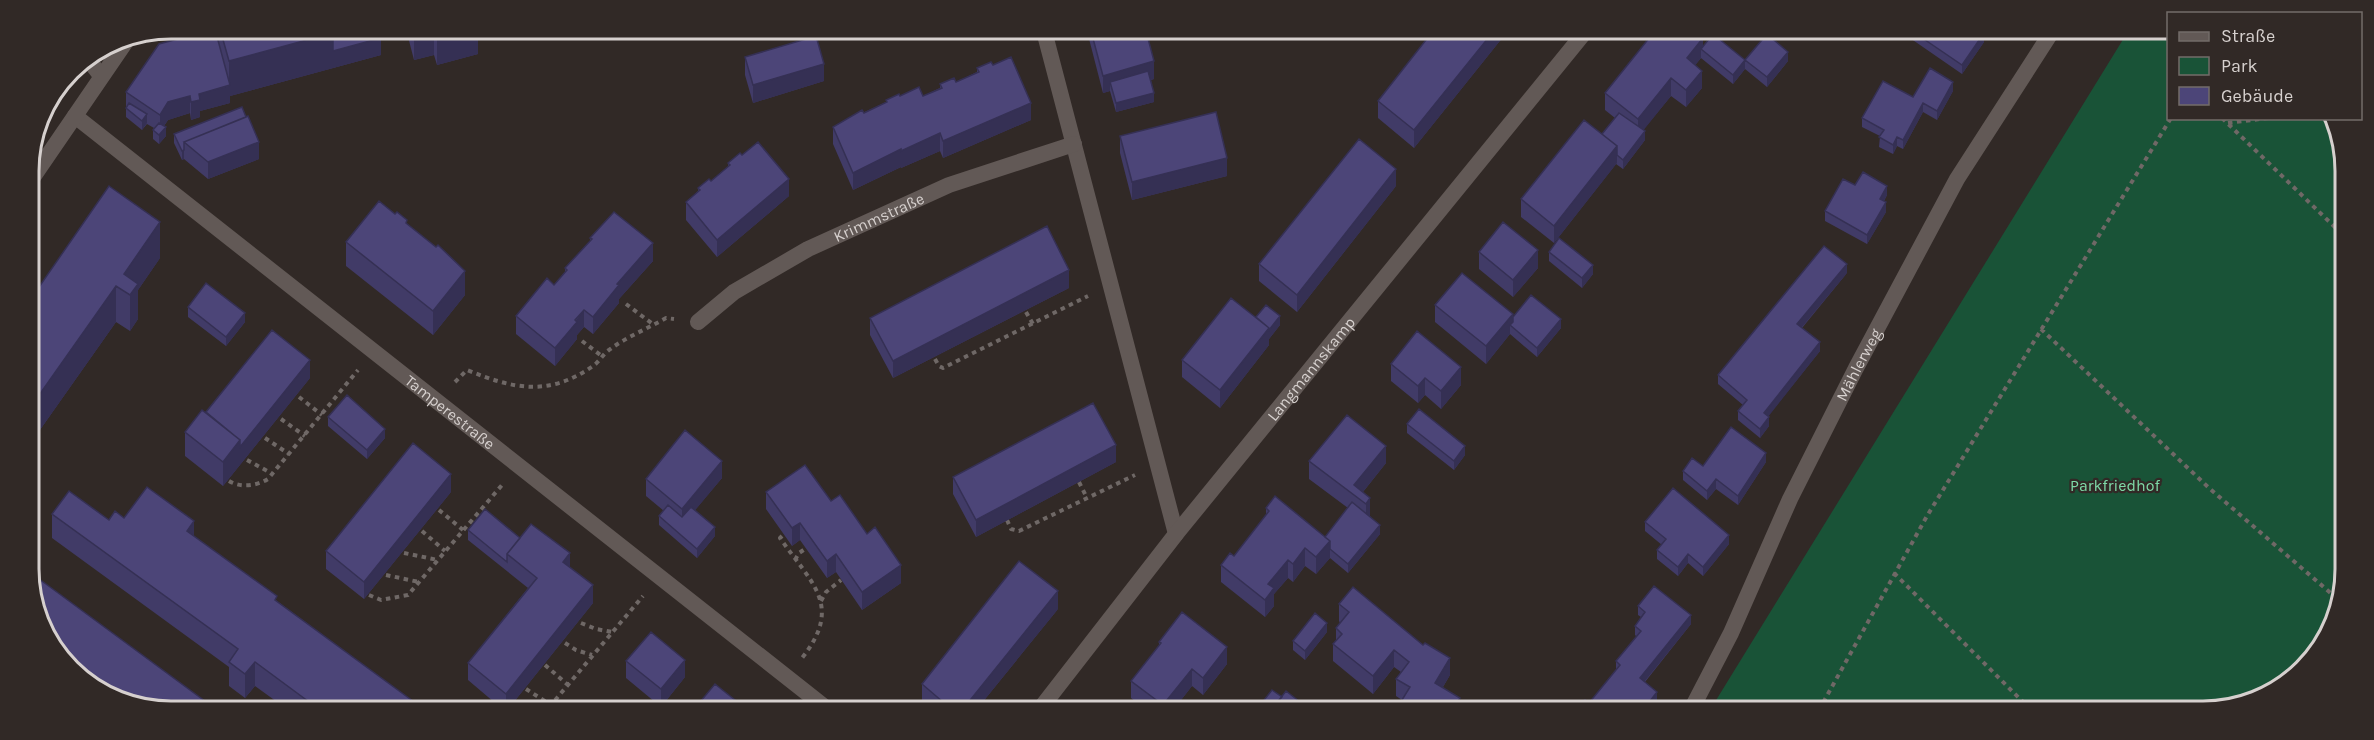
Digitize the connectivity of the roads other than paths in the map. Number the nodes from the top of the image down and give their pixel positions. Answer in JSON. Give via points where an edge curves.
{"nodes":[{"id":1,"x":1046,"y":39,"type":"edge"},
{"id":2,"x":1579,"y":39,"type":"edge"},
{"id":3,"x":2047,"y":39,"type":"edge"},
{"id":4,"x":120,"y":49,"type":"edge"},
{"id":5,"x":93,"y":65,"type":"edge"},
{"id":6,"x":101,"y":76,"type":"junction"},
{"id":7,"x":75,"y":116,"type":"junction"},
{"id":8,"x":1074,"y":144,"type":"junction"},
{"id":9,"x":39,"y":168,"type":"edge"},
{"id":10,"x":698,"y":322,"type":"road end"},
{"id":11,"x":1176,"y":534,"type":"junction"},
{"id":12,"x":816,"y":701,"type":"edge"},
{"id":13,"x":1046,"y":701,"type":"edge"},
{"id":14,"x":1696,"y":701,"type":"edge"}],
"edges":[{"from":1,"to":8,"type":"street"},
{"from":2,"to":11,"type":"street","name":"Langmannskamp"},
{"from":3,"to":14,"type":"street","name":"Mählerweg","via":[[1958,179],[1862,357],[1790,499],[1731,633]]},
{"from":4,"to":6,"type":"street"},
{"from":5,"to":6,"type":"street"},
{"from":6,"to":7,"type":"street"},
{"from":7,"to":9,"type":"street"},
{"from":7,"to":12,"type":"street","name":"Tamperestraße"},
{"from":8,"to":10,"type":"street","name":"Krimmstraße","via":[[949,185],[808,249],[734,292]]},
{"from":8,"to":11,"type":"street"},
{"from":11,"to":13,"type":"street","name":"Langmannskamp"}]}
